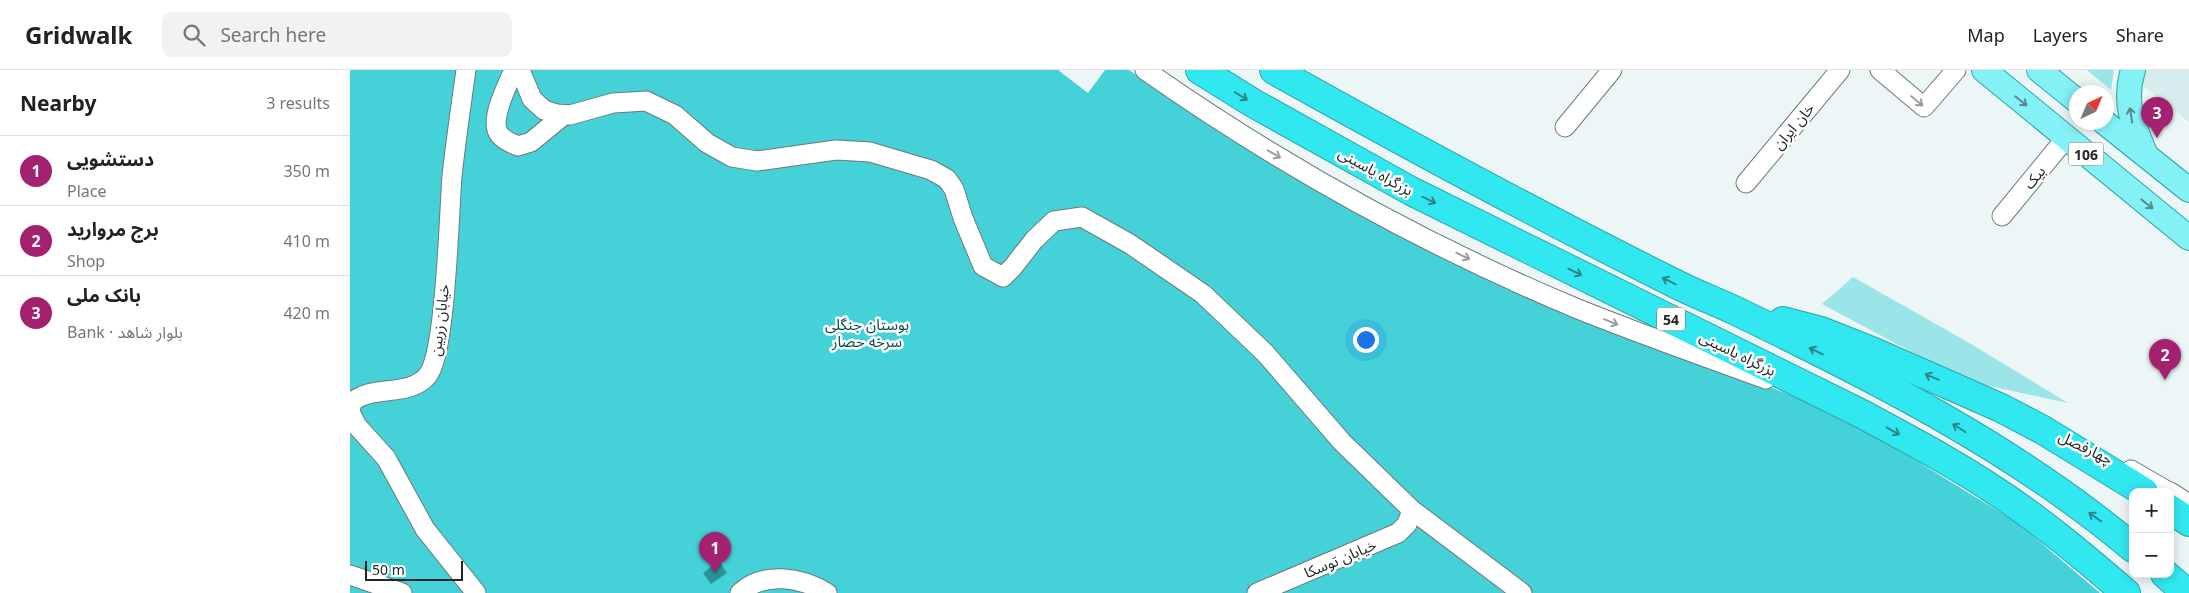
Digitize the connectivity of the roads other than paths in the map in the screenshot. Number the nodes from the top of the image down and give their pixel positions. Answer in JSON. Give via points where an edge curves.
{"nodes":[{"id":1,"x":466,"y":70,"type":"edge"},
{"id":2,"x":514,"y":70,"type":"edge"},
{"id":3,"x":520,"y":70,"type":"edge"},
{"id":4,"x":1145,"y":70,"type":"edge"},
{"id":5,"x":1200,"y":70,"type":"edge"},
{"id":6,"x":1274,"y":70,"type":"edge"},
{"id":7,"x":1612,"y":70,"type":"edge"},
{"id":8,"x":1840,"y":70,"type":"edge"},
{"id":9,"x":1880,"y":70,"type":"edge"},
{"id":10,"x":1956,"y":70,"type":"edge"},
{"id":11,"x":1984,"y":70,"type":"edge"},
{"id":12,"x":2039,"y":70,"type":"edge"},
{"id":13,"x":2133,"y":70,"type":"edge"},
{"id":14,"x":2069,"y":94,"type":"edge"},
{"id":15,"x":564,"y":115,"type":"junction"},
{"id":16,"x":1565,"y":127,"type":"dead end"},
{"id":17,"x":2114,"y":130,"type":"edge"},
{"id":18,"x":2066,"y":138,"type":"junction"},
{"id":19,"x":2147,"y":157,"type":"junction"},
{"id":20,"x":1746,"y":183,"type":"dead end"},
{"id":21,"x":2189,"y":190,"type":"edge"},
{"id":22,"x":2002,"y":216,"type":"dead end"},
{"id":23,"x":2189,"y":238,"type":"edge"},
{"id":24,"x":1733,"y":310,"type":"junction"},
{"id":25,"x":2001,"y":408,"type":"junction"},
{"id":26,"x":1862,"y":414,"type":"junction"},
{"id":27,"x":2138,"y":488,"type":"edge"},
{"id":28,"x":2163,"y":488,"type":"edge"},
{"id":29,"x":2174,"y":495,"type":"edge"},
{"id":30,"x":2189,"y":504,"type":"edge"},
{"id":31,"x":1412,"y":510,"type":"junction"},
{"id":32,"x":2174,"y":512,"type":"edge"},
{"id":33,"x":2189,"y":522,"type":"edge"},
{"id":34,"x":2129,"y":545,"type":"edge"},
{"id":35,"x":350,"y":575,"type":"edge"},
{"id":36,"x":2170,"y":578,"type":"edge"},
{"id":37,"x":402,"y":593,"type":"edge"},
{"id":38,"x":476,"y":593,"type":"edge"},
{"id":39,"x":740,"y":593,"type":"edge"},
{"id":40,"x":827,"y":593,"type":"edge"},
{"id":41,"x":1258,"y":593,"type":"edge"},
{"id":42,"x":1522,"y":593,"type":"edge"},
{"id":43,"x":2126,"y":593,"type":"edge"},
{"id":44,"x":2187,"y":593,"type":"edge"}],
"edges":[{"from":1,"to":38,"type":"lane","name":"خیابان زربین","via":[[452,174],[436,358],[429,374],[419,384],[359,395],[352,402],[350,412],[357,426],[386,458],[425,529]]},
{"from":2,"to":15,"type":"lane","via":[[497,117],[497,130],[506,141],[518,146],[531,142]]},
{"from":3,"to":15,"type":"lane","via":[[532,98],[544,110]]},
{"from":4,"to":26,"type":"lane","one_way":true,"via":[[1247,138],[1382,214],[1505,276],[1633,330]]},
{"from":5,"to":26,"type":"highway","name":"بزرگراه یاسینی","number":"54","one_way":true,"via":[[1252,103],[1411,191]]},
{"from":24,"to":6,"type":"highway","number":"54","one_way":true,"via":[[1430,157]]},
{"from":7,"to":16,"type":"lane"},
{"from":8,"to":20,"type":"lane","name":"خان ایران"},
{"from":9,"to":10,"type":"lane","one_way":true,"via":[[1924,107]]},
{"from":11,"to":18,"type":"main road","number":"106","one_way":true},
{"from":12,"to":14,"type":"main road"},
{"from":19,"to":13,"type":"main road","one_way":true,"via":[[2132,121],[2128,87]]},
{"from":15,"to":31,"type":"lane","via":[[613,103],[646,101],[675,115],[707,143],[732,157],[757,161],[836,150],[870,152],[906,160],[947,179],[954,189],[983,266],[1003,277],[1054,221],[1082,217],[1130,244],[1203,294],[1265,353],[1342,442]]},
{"from":17,"to":19,"type":"main road","number":"106"},
{"from":18,"to":22,"type":"lane","name":"بیک"},
{"from":18,"to":23,"type":"main road","number":"106","one_way":true},
{"from":19,"to":21,"type":"main road","number":"106"},
{"from":25,"to":24,"type":"highway","one_way":true,"via":[[1821,331]]},
{"from":34,"to":24,"type":"highway","number":"54","one_way":true,"via":[[2092,514],[1936,413]]},
{"from":25,"to":27,"type":"highway"},
{"from":25,"to":28,"type":"lane","name":"چهارفصل","via":[[2092,449]]},
{"from":26,"to":43,"type":"highway","name":"بزرگراه یاسینی","number":"54","one_way":true,"via":[[1997,492],[2076,550]]},
{"from":29,"to":30,"type":"lane","name":"چهارفصل"},
{"from":31,"to":41,"type":"lane","name":"خیابان توسکا","via":[[1407,524],[1398,533]]},
{"from":31,"to":42,"type":"lane"},
{"from":32,"to":33,"type":"highway"},
{"from":35,"to":37,"type":"lane"},
{"from":36,"to":44,"type":"highway"},
{"from":39,"to":40,"type":"lane","via":[[762,580],[782,578],[800,581]]}]}
